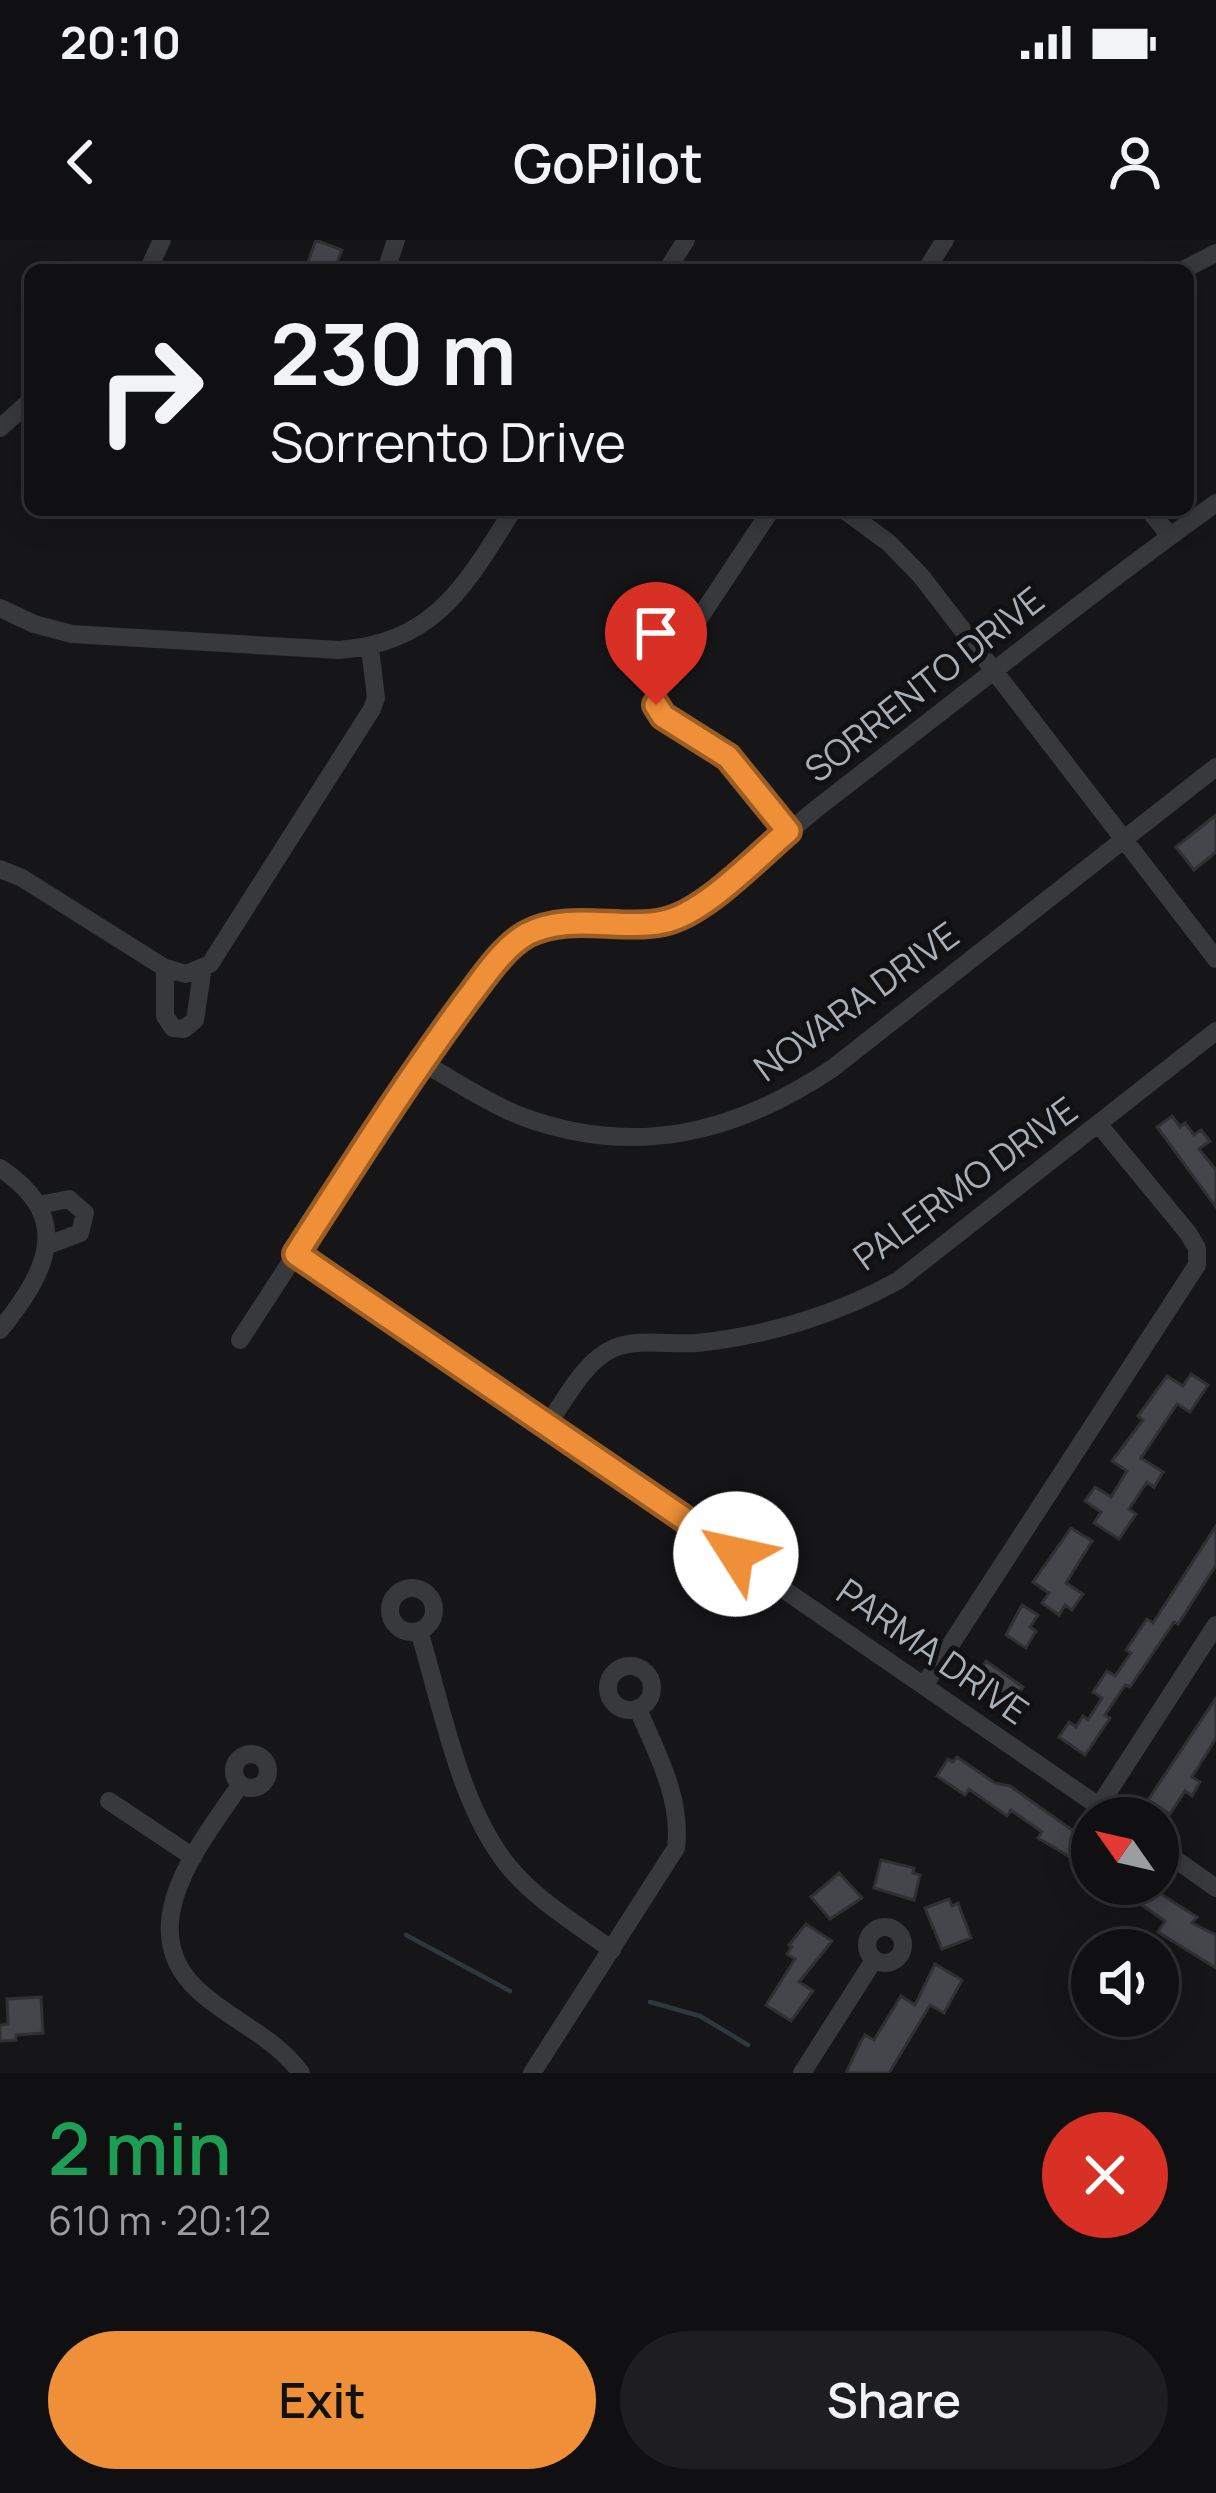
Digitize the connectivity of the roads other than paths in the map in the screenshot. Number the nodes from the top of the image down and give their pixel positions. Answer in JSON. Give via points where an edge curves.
{"nodes":[{"id":1,"x":24,"y":406,"type":"edge"},
{"id":2,"x":0,"y":428,"type":"edge"},
{"id":3,"x":1216,"y":503,"type":"edge"},
{"id":4,"x":509,"y":516,"type":"edge"},
{"id":5,"x":767,"y":516,"type":"edge"},
{"id":6,"x":852,"y":516,"type":"edge"},
{"id":7,"x":1154,"y":516,"type":"edge"},
{"id":8,"x":1170,"y":536,"type":"junction"},
{"id":9,"x":0,"y":608,"type":"edge"},
{"id":10,"x":370,"y":648,"type":"junction"},
{"id":11,"x":994,"y":672,"type":"junction"},
{"id":12,"x":1216,"y":767,"type":"edge"},
{"id":13,"x":788,"y":831,"type":"junction"},
{"id":14,"x":1122,"y":842,"type":"junction"},
{"id":15,"x":0,"y":869,"type":"edge"},
{"id":16,"x":1216,"y":958,"type":"edge"},
{"id":17,"x":165,"y":968,"type":"junction"},
{"id":18,"x":195,"y":970,"type":"junction"},
{"id":19,"x":1216,"y":1031,"type":"edge"},
{"id":20,"x":421,"y":1062,"type":"junction"},
{"id":21,"x":1100,"y":1126,"type":"junction"},
{"id":22,"x":0,"y":1168,"type":"edge"},
{"id":23,"x":39,"y":1205,"type":"junction"},
{"id":24,"x":48,"y":1245,"type":"junction"},
{"id":25,"x":296,"y":1254,"type":"junction"},
{"id":26,"x":0,"y":1330,"type":"edge"},
{"id":27,"x":240,"y":1340,"type":"dead end"},
{"id":28,"x":548,"y":1424,"type":"junction"},
{"id":29,"x":1216,"y":1625,"type":"edge"},
{"id":30,"x":419,"y":1631,"type":"dead end"},
{"id":31,"x":925,"y":1684,"type":"junction"},
{"id":32,"x":638,"y":1709,"type":"dead end"},
{"id":33,"x":240,"y":1785,"type":"dead end"},
{"id":34,"x":1086,"y":1797,"type":"edge"},
{"id":35,"x":1105,"y":1797,"type":"edge"},
{"id":36,"x":109,"y":1801,"type":"dead end"},
{"id":37,"x":193,"y":1857,"type":"junction"},
{"id":38,"x":1179,"y":1862,"type":"edge"},
{"id":39,"x":1216,"y":1888,"type":"edge"},
{"id":40,"x":612,"y":1950,"type":"junction"},
{"id":41,"x":874,"y":1960,"type":"dead end"},
{"id":42,"x":301,"y":2073,"type":"edge"},
{"id":43,"x":532,"y":2073,"type":"edge"},
{"id":44,"x":802,"y":2073,"type":"edge"}],
"edges":[{"from":1,"to":2,"type":"street"},
{"from":3,"to":8,"type":"street","name":"SORRENTO DRIVE"},
{"from":4,"to":10,"type":"street","via":[[448,605],[410,633]]},
{"from":5,"to":13,"type":"street","via":[[654,693],[663,716],[728,757]]},
{"from":6,"to":11,"type":"street","via":[[904,558]]},
{"from":7,"to":8,"type":"street"},
{"from":8,"to":11,"type":"street","name":"SORRENTO DRIVE"},
{"from":9,"to":10,"type":"street","via":[[72,634]]},
{"from":10,"to":18,"type":"street","via":[[372,709],[209,964]]},
{"from":11,"to":13,"type":"street","name":"SORRENTO DRIVE"},
{"from":11,"to":14,"type":"street"},
{"from":12,"to":14,"type":"street","name":"NOVARA DRIVE"},
{"from":13,"to":20,"type":"street","name":"SORRENTO DRIVE","via":[[683,915],[527,934]]},
{"from":14,"to":16,"type":"street"},
{"from":14,"to":20,"type":"street","name":"NOVARA DRIVE","via":[[833,1067],[726,1124],[655,1135],[572,1129],[516,1114]]},
{"from":15,"to":17,"type":"street"},
{"from":17,"to":18,"type":"street"},
{"from":17,"to":18,"type":"street","via":[[165,1016],[184,1029],[198,1007]]},
{"from":19,"to":21,"type":"street","name":"PALERMO DRIVE"},
{"from":20,"to":25,"type":"street","name":"SORRENTO DRIVE"},
{"from":21,"to":28,"type":"street","name":"PALERMO DRIVE","via":[[880,1291],[729,1339],[614,1348]]},
{"from":21,"to":31,"type":"street","via":[[1188,1233],[1197,1265]]},
{"from":22,"to":23,"type":"street"},
{"from":23,"to":24,"type":"street"},
{"from":23,"to":24,"type":"street","via":[[69,1199],[85,1213],[80,1234]]},
{"from":24,"to":26,"type":"street","via":[[31,1291]]},
{"from":25,"to":27,"type":"street","name":"SORRENTO DRIVE"},
{"from":25,"to":28,"type":"street","name":"PARMA DRIVE"},
{"from":28,"to":31,"type":"street","name":"PARMA DRIVE"},
{"from":29,"to":35,"type":"street"},
{"from":30,"to":40,"type":"street","via":[[471,1801],[493,1844],[538,1896]]},
{"from":31,"to":34,"type":"street","name":"PARMA DRIVE"},
{"from":32,"to":40,"type":"street","via":[[674,1797],[678,1831],[670,1862]]},
{"from":33,"to":37,"type":"street"},
{"from":36,"to":37,"type":"street"},
{"from":37,"to":42,"type":"street","via":[[170,1918],[186,1976]]},
{"from":38,"to":39,"type":"street"},
{"from":40,"to":43,"type":"street"},
{"from":41,"to":44,"type":"street"}]}
